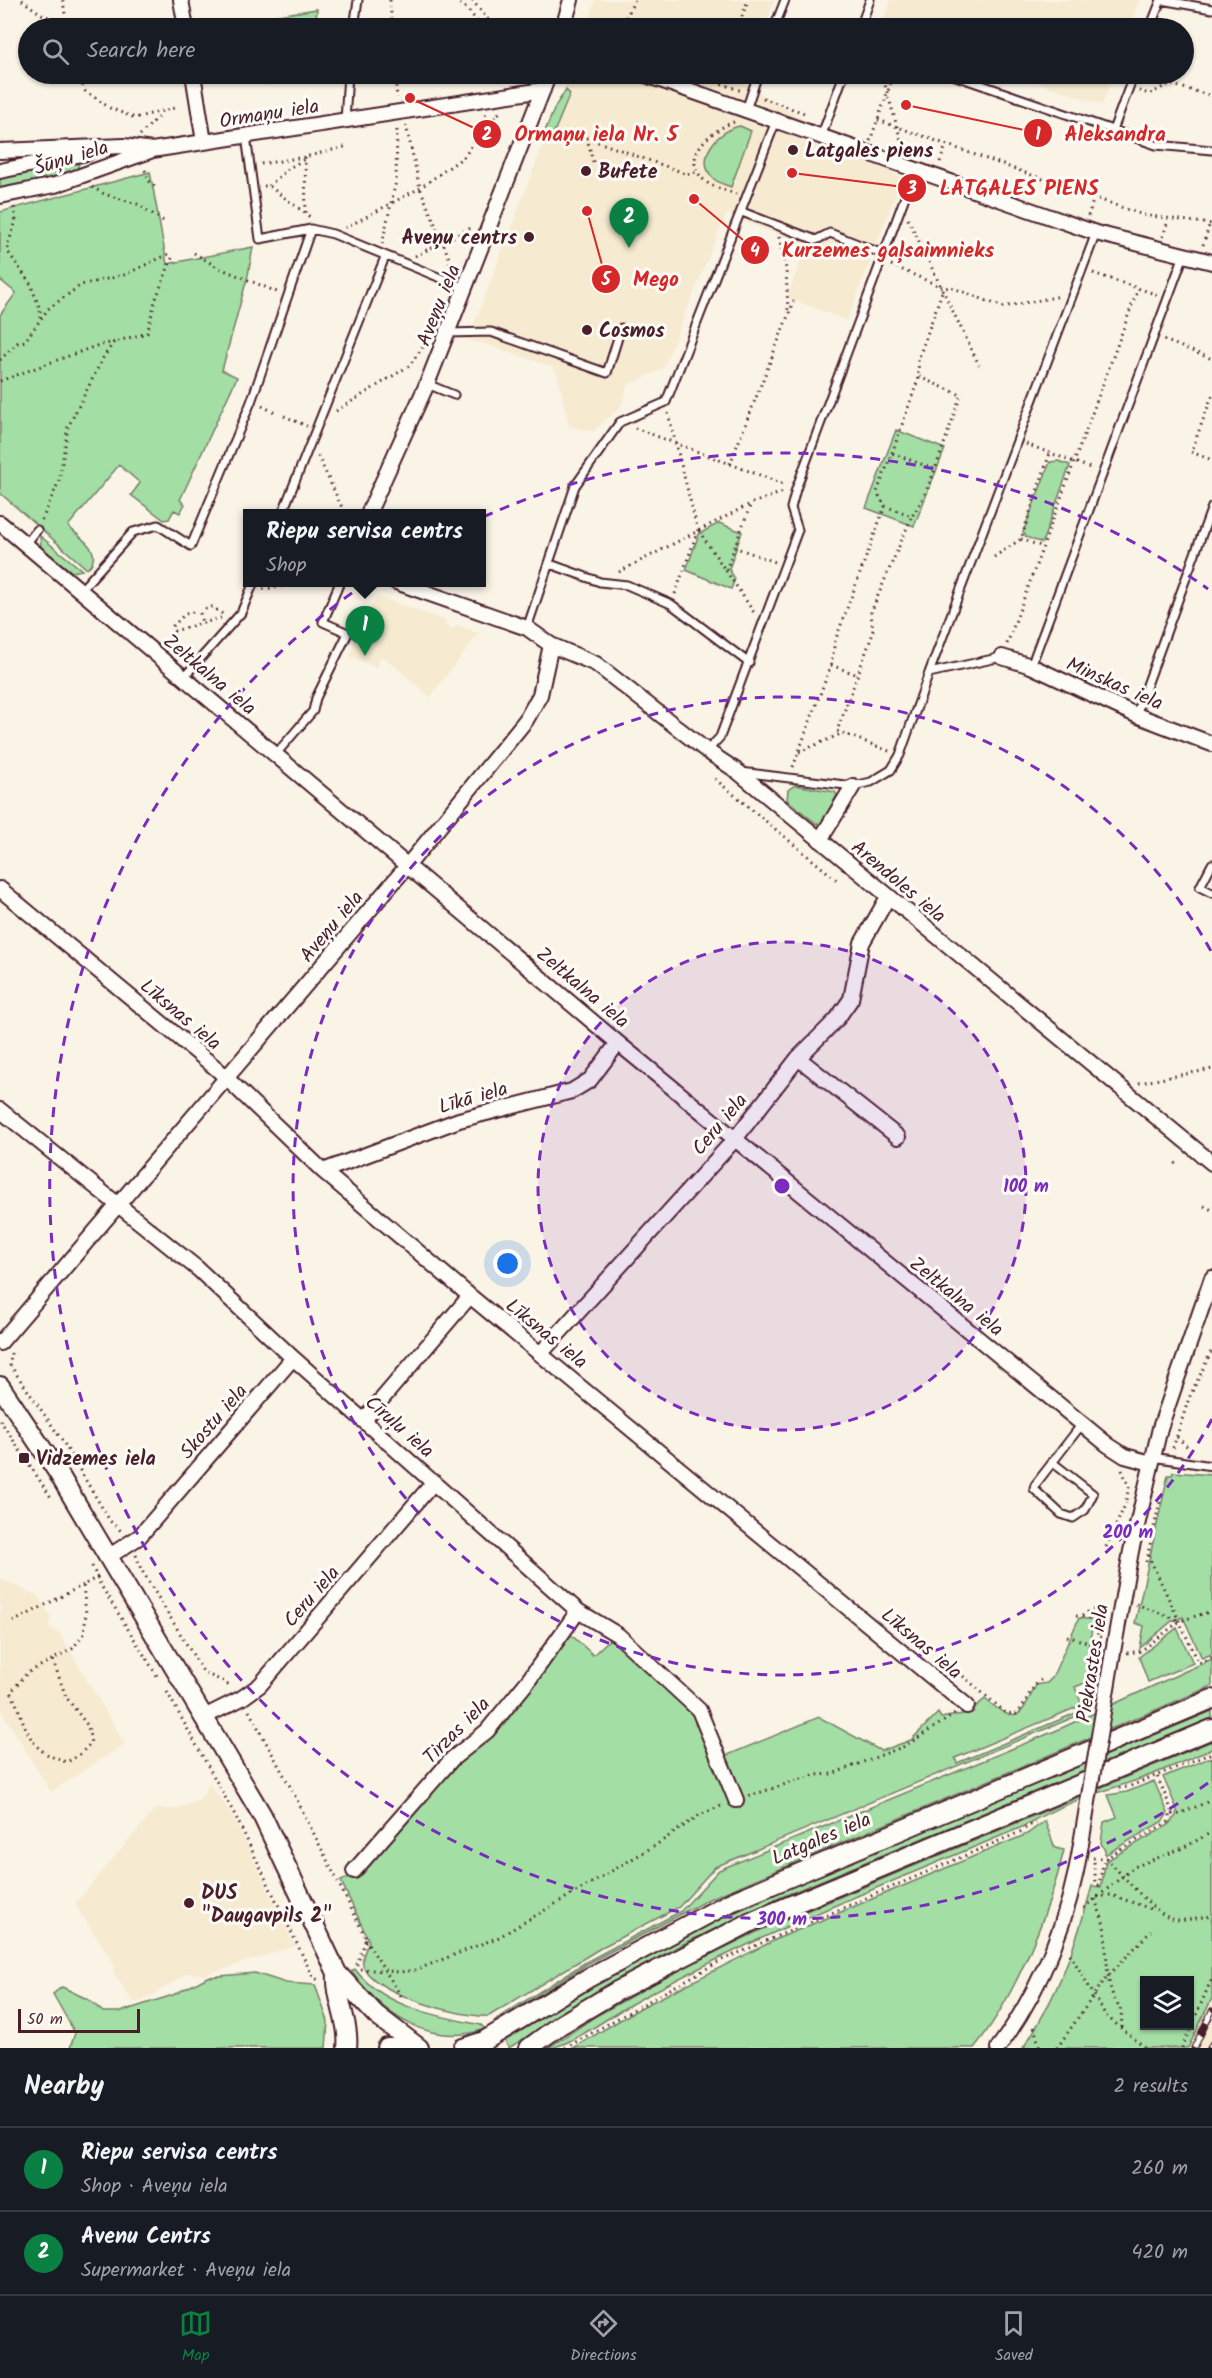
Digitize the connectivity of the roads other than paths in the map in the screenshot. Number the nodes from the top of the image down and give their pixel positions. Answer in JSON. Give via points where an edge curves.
{"nodes":[{"id":1,"x":181,"y":0,"type":"edge"},
{"id":2,"x":358,"y":0,"type":"edge"},
{"id":3,"x":571,"y":0,"type":"edge"},
{"id":4,"x":785,"y":0,"type":"edge"},
{"id":5,"x":870,"y":0,"type":"edge"},
{"id":6,"x":1161,"y":0,"type":"edge"},
{"id":7,"x":1212,"y":9,"type":"edge"},
{"id":8,"x":184,"y":18,"type":"edge"},
{"id":9,"x":355,"y":18,"type":"edge"},
{"id":10,"x":566,"y":18,"type":"edge"},
{"id":11,"x":778,"y":18,"type":"edge"},
{"id":12,"x":864,"y":18,"type":"edge"},
{"id":13,"x":1154,"y":18,"type":"edge"},
{"id":14,"x":195,"y":84,"type":"edge"},
{"id":15,"x":347,"y":84,"type":"edge"},
{"id":16,"x":545,"y":84,"type":"edge"},
{"id":17,"x":672,"y":84,"type":"edge"},
{"id":18,"x":755,"y":84,"type":"edge"},
{"id":19,"x":840,"y":84,"type":"edge"},
{"id":20,"x":979,"y":84,"type":"edge"},
{"id":21,"x":1130,"y":84,"type":"edge"},
{"id":22,"x":543,"y":90,"type":"junction"},
{"id":23,"x":746,"y":110,"type":"junction"},
{"id":24,"x":345,"y":121,"type":"junction"},
{"id":25,"x":776,"y":121,"type":"junction"},
{"id":26,"x":1113,"y":130,"type":"junction"},
{"id":27,"x":246,"y":136,"type":"junction"},
{"id":28,"x":820,"y":136,"type":"junction"},
{"id":29,"x":204,"y":142,"type":"junction"},
{"id":30,"x":127,"y":146,"type":"junction"},
{"id":31,"x":152,"y":150,"type":"junction"},
{"id":32,"x":1212,"y":150,"type":"edge"},
{"id":33,"x":0,"y":151,"type":"edge"},
{"id":34,"x":915,"y":170,"type":"junction"},
{"id":35,"x":0,"y":171,"type":"edge"},
{"id":36,"x":0,"y":196,"type":"edge"},
{"id":37,"x":742,"y":212,"type":"junction"},
{"id":38,"x":311,"y":229,"type":"junction"},
{"id":39,"x":1096,"y":232,"type":"junction"},
{"id":40,"x":1185,"y":254,"type":"junction"},
{"id":41,"x":382,"y":256,"type":"junction"},
{"id":42,"x":882,"y":258,"type":"junction"},
{"id":43,"x":1206,"y":260,"type":"edge"},
{"id":44,"x":466,"y":288,"type":"junction"},
{"id":45,"x":621,"y":328,"type":"dead end"},
{"id":46,"x":447,"y":333,"type":"junction"},
{"id":47,"x":427,"y":384,"type":"junction"},
{"id":48,"x":454,"y":395,"type":"dead end"},
{"id":49,"x":1212,"y":507,"type":"edge"},
{"id":50,"x":284,"y":509,"type":"edge"},
{"id":51,"x":370,"y":509,"type":"edge"},
{"id":52,"x":0,"y":523,"type":"edge"},
{"id":53,"x":37,"y":530,"type":"road end"},
{"id":54,"x":25,"y":544,"type":"junction"},
{"id":55,"x":550,"y":564,"type":"junction"},
{"id":56,"x":252,"y":587,"type":"edge"},
{"id":57,"x":338,"y":587,"type":"edge"},
{"id":58,"x":410,"y":587,"type":"edge"},
{"id":59,"x":80,"y":591,"type":"junction"},
{"id":60,"x":527,"y":628,"type":"junction"},
{"id":61,"x":551,"y":645,"type":"junction"},
{"id":62,"x":1002,"y":657,"type":"joint"},
{"id":63,"x":749,"y":663,"type":"junction"},
{"id":64,"x":1031,"y":666,"type":"junction"},
{"id":65,"x":929,"y":673,"type":"junction"},
{"id":66,"x":184,"y":677,"type":"junction"},
{"id":67,"x":1136,"y":715,"type":"junction"},
{"id":68,"x":1212,"y":744,"type":"edge"},
{"id":69,"x":707,"y":751,"type":"junction"},
{"id":70,"x":276,"y":754,"type":"junction"},
{"id":71,"x":737,"y":771,"type":"junction"},
{"id":72,"x":853,"y":786,"type":"junction"},
{"id":73,"x":820,"y":840,"type":"junction"},
{"id":74,"x":1212,"y":864,"type":"edge"},
{"id":75,"x":408,"y":865,"type":"junction"},
{"id":76,"x":0,"y":889,"type":"edge"},
{"id":77,"x":1212,"y":893,"type":"edge"},
{"id":78,"x":888,"y":897,"type":"junction"},
{"id":79,"x":618,"y":1042,"type":"junction"},
{"id":80,"x":798,"y":1058,"type":"junction"},
{"id":81,"x":227,"y":1078,"type":"junction"},
{"id":82,"x":0,"y":1110,"type":"edge"},
{"id":83,"x":898,"y":1137,"type":"dead end"},
{"id":84,"x":735,"y":1139,"type":"junction"},
{"id":85,"x":1212,"y":1163,"type":"edge"},
{"id":86,"x":323,"y":1171,"type":"junction"},
{"id":87,"x":118,"y":1206,"type":"junction"},
{"id":88,"x":1212,"y":1278,"type":"edge"},
{"id":89,"x":470,"y":1296,"type":"junction"},
{"id":90,"x":6,"y":1346,"type":"edge"},
{"id":91,"x":541,"y":1353,"type":"junction"},
{"id":92,"x":293,"y":1358,"type":"junction"},
{"id":93,"x":0,"y":1386,"type":"edge"},
{"id":94,"x":364,"y":1420,"type":"junction"},
{"id":95,"x":1082,"y":1424,"type":"junction"},
{"id":96,"x":1152,"y":1460,"type":"junction"},
{"id":97,"x":1052,"y":1462,"type":"junction"},
{"id":98,"x":1212,"y":1466,"type":"edge"},
{"id":99,"x":434,"y":1482,"type":"junction"},
{"id":100,"x":112,"y":1562,"type":"junction"},
{"id":101,"x":578,"y":1611,"type":"junction"},
{"id":102,"x":1212,"y":1699,"type":"edge"},
{"id":103,"x":967,"y":1706,"type":"road end"},
{"id":104,"x":202,"y":1718,"type":"junction"},
{"id":105,"x":1212,"y":1729,"type":"edge"},
{"id":106,"x":736,"y":1800,"type":"road end"},
{"id":107,"x":354,"y":1871,"type":"dead end"},
{"id":108,"x":337,"y":1973,"type":"junction"},
{"id":109,"x":347,"y":2048,"type":"edge"},
{"id":110,"x":387,"y":2048,"type":"edge"},
{"id":111,"x":418,"y":2048,"type":"edge"},
{"id":112,"x":463,"y":2048,"type":"edge"},
{"id":113,"x":529,"y":2048,"type":"edge"},
{"id":114,"x":998,"y":2048,"type":"edge"}],
"edges":[{"from":1,"to":8,"type":"street"},
{"from":2,"to":9,"type":"lane"},
{"from":3,"to":10,"type":"street"},
{"from":4,"to":11,"type":"lane"},
{"from":5,"to":12,"type":"lane"},
{"from":6,"to":7,"type":"lane"},
{"from":6,"to":13,"type":"lane"},
{"from":14,"to":29,"type":"street"},
{"from":15,"to":24,"type":"lane"},
{"from":16,"to":22,"type":"street","name":"Aveņu iela"},
{"from":17,"to":23,"type":"street"},
{"from":18,"to":23,"type":"lane"},
{"from":19,"to":28,"type":"lane"},
{"from":20,"to":26,"type":"lane"},
{"from":21,"to":26,"type":"lane"},
{"from":22,"to":24,"type":"street","name":"Ormaņu iela"},
{"from":22,"to":44,"type":"street","name":"Aveņu iela"},
{"from":23,"to":25,"type":"street"},
{"from":24,"to":27,"type":"street","name":"Ormaņu iela"},
{"from":25,"to":28,"type":"street"},
{"from":25,"to":37,"type":"lane"},
{"from":26,"to":32,"type":"lane","via":[[1156,145]]},
{"from":27,"to":29,"type":"street","name":"Ormaņu iela"},
{"from":27,"to":38,"type":"lane","via":[[260,239]]},
{"from":28,"to":34,"type":"street"},
{"from":29,"to":31,"type":"street","name":"Ormaņu iela"},
{"from":30,"to":31,"type":"street","name":"Ormaņu iela"},
{"from":30,"to":33,"type":"street","name":"Ormaņu iela"},
{"from":30,"to":35,"type":"street","name":"Šūņu iela"},
{"from":31,"to":36,"type":"street","name":"Šūņu iela","via":[[56,185]]},
{"from":34,"to":39,"type":"street"},
{"from":34,"to":42,"type":"lane"},
{"from":37,"to":42,"type":"lane","via":[[816,240],[830,233]]},
{"from":37,"to":55,"type":"lane","via":[[666,402],[620,422],[575,486]]},
{"from":38,"to":41,"type":"lane","via":[[333,234]]},
{"from":38,"to":59,"type":"lane","via":[[251,402],[191,546],[158,525],[133,531]]},
{"from":39,"to":40,"type":"street"},
{"from":39,"to":65,"type":"lane"},
{"from":40,"to":43,"type":"street"},
{"from":40,"to":64,"type":"lane"},
{"from":41,"to":44,"type":"lane"},
{"from":41,"to":50,"type":"lane","via":[[321,422]]},
{"from":42,"to":63,"type":"lane","via":[[796,489],[791,508],[798,530]]},
{"from":44,"to":46,"type":"street","name":"Aveņu iela"},
{"from":45,"to":46,"type":"lane","via":[[607,373],[491,332]]},
{"from":46,"to":47,"type":"street","name":"Aveņu iela"},
{"from":47,"to":48,"type":"lane"},
{"from":47,"to":51,"type":"street","name":"Aveņu iela"},
{"from":49,"to":67,"type":"lane"},
{"from":52,"to":54,"type":"street","name":"Zeltkalna iela"},
{"from":53,"to":54,"type":"lane"},
{"from":54,"to":59,"type":"street","name":"Zeltkalna iela"},
{"from":55,"to":60,"type":"lane"},
{"from":55,"to":63,"type":"lane","via":[[600,582],[627,585],[671,604]]},
{"from":56,"to":66,"type":"lane","via":[[241,613]]},
{"from":57,"to":70,"type":"lane","via":[[323,622],[348,633],[313,711]]},
{"from":58,"to":60,"type":"street"},
{"from":59,"to":66,"type":"street","name":"Zeltkalna iela"},
{"from":60,"to":61,"type":"street"},
{"from":61,"to":69,"type":"street","name":"Arendoles iela","via":[[596,664]]},
{"from":61,"to":75,"type":"street","name":"Aveņu iela","via":[[540,696],[526,720]]},
{"from":62,"to":64,"type":"street","name":"Minskas iela"},
{"from":62,"to":65,"type":"lane"},
{"from":63,"to":69,"type":"lane","via":[[720,737]]},
{"from":64,"to":67,"type":"street","name":"Minskas iela"},
{"from":65,"to":72,"type":"lane","via":[[891,770],[871,782]]},
{"from":66,"to":70,"type":"street","name":"Zeltkalna iela"},
{"from":67,"to":68,"type":"street","name":"Minskas iela"},
{"from":69,"to":71,"type":"street","name":"Arendoles iela"},
{"from":70,"to":75,"type":"street","name":"Zeltkalna iela"},
{"from":71,"to":72,"type":"lane"},
{"from":71,"to":73,"type":"street","name":"Arendoles iela"},
{"from":72,"to":73,"type":"street"},
{"from":73,"to":78,"type":"street","name":"Arendoles iela"},
{"from":74,"to":77,"type":"lane","via":[[1200,887]]},
{"from":75,"to":79,"type":"street","name":"Zeltkalna iela"},
{"from":75,"to":81,"type":"street","name":"Aveņu iela"},
{"from":76,"to":81,"type":"street","name":"Līksnas iela"},
{"from":78,"to":80,"type":"street","name":"Ceru iela","via":[[862,943],[851,999]]},
{"from":78,"to":85,"type":"street","name":"Arendoles iela"},
{"from":79,"to":84,"type":"street","name":"Zeltkalna iela"},
{"from":79,"to":86,"type":"street","name":"Līkā iela","via":[[590,1080],[572,1091],[459,1120]]},
{"from":80,"to":83,"type":"street"},
{"from":80,"to":84,"type":"street","name":"Ceru iela"},
{"from":81,"to":86,"type":"street","name":"Līksnas iela"},
{"from":81,"to":87,"type":"street","name":"Aveņu iela"},
{"from":82,"to":87,"type":"street","name":"Cīruļu iela"},
{"from":84,"to":91,"type":"street","name":"Ceru iela"},
{"from":84,"to":95,"type":"street","name":"Zeltkalna iela"},
{"from":86,"to":89,"type":"street","name":"Līksnas iela"},
{"from":87,"to":90,"type":"street","name":"Aveņu iela"},
{"from":87,"to":92,"type":"street","name":"Cīruļu iela","via":[[198,1269]]},
{"from":88,"to":96,"type":"street","name":"Piekrastes iela"},
{"from":89,"to":91,"type":"street","name":"Līksnas iela"},
{"from":89,"to":94,"type":"street"},
{"from":91,"to":103,"type":"street","name":"Līksnas iela"},
{"from":92,"to":94,"type":"street","name":"Cīruļu iela"},
{"from":92,"to":100,"type":"street","name":"Skostu iela","via":[[139,1538]]},
{"from":93,"to":100,"type":"street"},
{"from":94,"to":99,"type":"street","name":"Cīruļu iela"},
{"from":95,"to":96,"type":"street","name":"Zeltkalna iela","via":[[1125,1456]]},
{"from":95,"to":97,"type":"lane"},
{"from":96,"to":98,"type":"lane"},
{"from":96,"to":114,"type":"street","name":"Piekrastes iela","bridge":true,"via":[[1131,1551],[1072,1890],[1049,1957],[1027,2003]]},
{"from":97,"to":97,"type":"lane","via":[[1034,1489],[1061,1515],[1073,1518],[1085,1510],[1093,1494]]},
{"from":99,"to":101,"type":"street","name":"Cīruļu iela"},
{"from":99,"to":104,"type":"street","name":"Ceru iela","via":[[260,1685]]},
{"from":100,"to":104,"type":"street"},
{"from":101,"to":106,"type":"street","name":"Cīruļu iela","via":[[618,1635],[699,1710]]},
{"from":101,"to":107,"type":"street","name":"Tirzas iela","via":[[487,1731],[452,1759]]},
{"from":102,"to":112,"type":"street","name":"Latgales iela","via":[[731,1902],[588,1977],[484,2041]]},
{"from":104,"to":108,"type":"street","via":[[262,1815]]},
{"from":105,"to":113,"type":"street","via":[[753,1921],[617,1991]]},
{"from":108,"to":109,"type":"street","via":[[336,1989],[344,2015]]},
{"from":108,"to":111,"type":"street","via":[[376,2015]]},
{"from":110,"to":111,"type":"street"}]}
